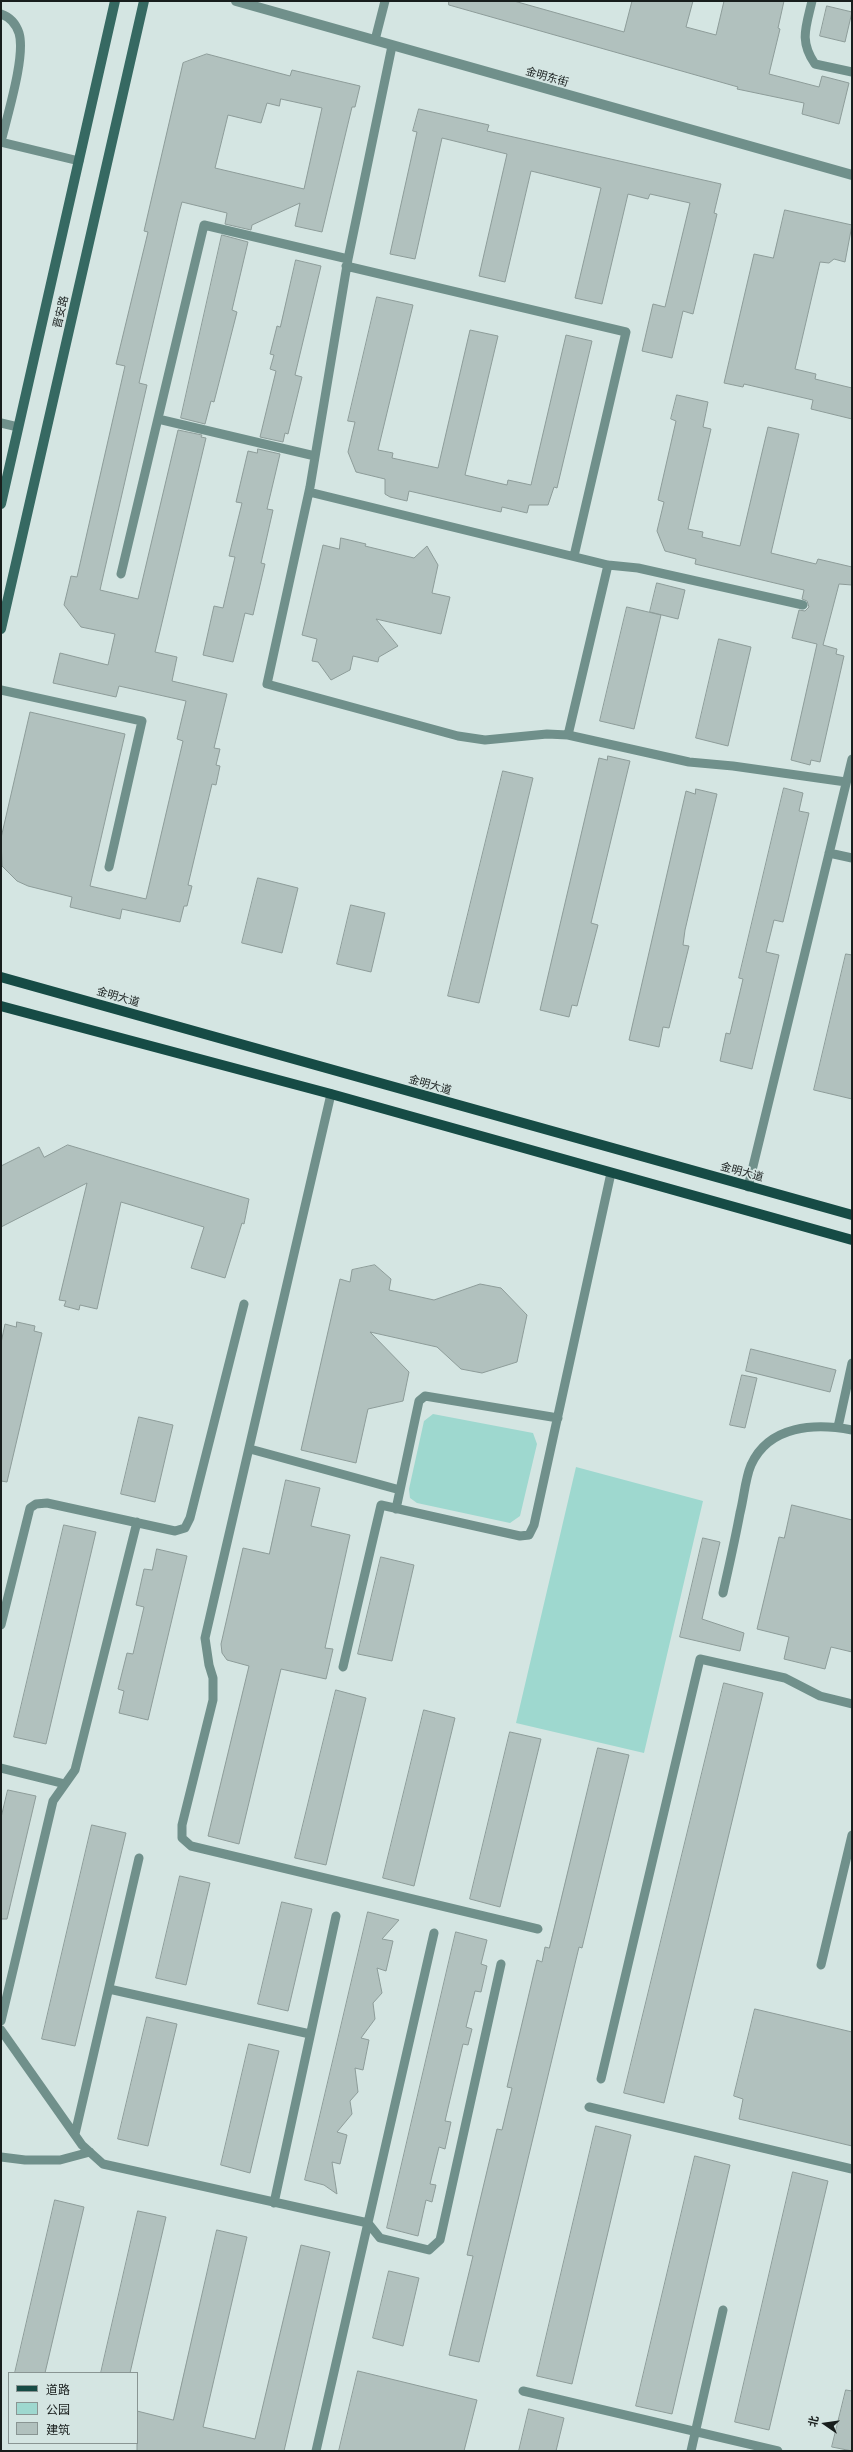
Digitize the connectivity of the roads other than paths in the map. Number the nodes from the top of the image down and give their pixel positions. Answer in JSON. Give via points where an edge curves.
{"nodes":[{"id":1,"x":115,"y":1,"type":"edge"},
{"id":2,"x":144,"y":1,"type":"edge"},
{"id":3,"x":236,"y":1,"type":"edge"},
{"id":4,"x":385,"y":1,"type":"edge"},
{"id":5,"x":812,"y":1,"type":"edge"},
{"id":6,"x":1,"y":14,"type":"edge"},
{"id":7,"x":375,"y":40,"type":"junction"},
{"id":8,"x":392,"y":46,"type":"junction"},
{"id":9,"x":852,"y":72,"type":"edge"},
{"id":10,"x":1,"y":142,"type":"edge"},
{"id":11,"x":79,"y":161,"type":"junction"},
{"id":12,"x":852,"y":175,"type":"edge"},
{"id":13,"x":347,"y":263,"type":"junction"},
{"id":14,"x":158,"y":419,"type":"junction"},
{"id":15,"x":1,"y":423,"type":"edge"},
{"id":16,"x":18,"y":427,"type":"junction"},
{"id":17,"x":315,"y":456,"type":"junction"},
{"id":18,"x":4,"y":476,"type":"edge"},
{"id":19,"x":309,"y":492,"type":"junction"},
{"id":20,"x":1,"y":504,"type":"edge"},
{"id":21,"x":574,"y":556,"type":"junction"},
{"id":22,"x":608,"y":565,"type":"junction"},
{"id":23,"x":121,"y":574,"type":"dead end"},
{"id":24,"x":803,"y":605,"type":"dead end"},
{"id":25,"x":1,"y":629,"type":"edge"},
{"id":26,"x":1,"y":690,"type":"edge"},
{"id":27,"x":568,"y":735,"type":"junction"},
{"id":28,"x":852,"y":759,"type":"edge"},
{"id":29,"x":846,"y":782,"type":"junction"},
{"id":30,"x":829,"y":853,"type":"junction"},
{"id":31,"x":852,"y":858,"type":"edge"},
{"id":32,"x":109,"y":868,"type":"dead end"},
{"id":33,"x":1,"y":977,"type":"edge"},
{"id":34,"x":1,"y":1006,"type":"edge"},
{"id":35,"x":331,"y":1094,"type":"junction"},
{"id":36,"x":611,"y":1173,"type":"junction"},
{"id":37,"x":748,"y":1187,"type":"junction"},
{"id":38,"x":852,"y":1215,"type":"edge"},
{"id":39,"x":852,"y":1240,"type":"edge"},
{"id":40,"x":244,"y":1304,"type":"dead end"},
{"id":41,"x":852,"y":1363,"type":"edge"},
{"id":42,"x":558,"y":1418,"type":"junction"},
{"id":43,"x":838,"y":1427,"type":"junction"},
{"id":44,"x":852,"y":1430,"type":"edge"},
{"id":45,"x":250,"y":1449,"type":"junction"},
{"id":46,"x":400,"y":1490,"type":"junction"},
{"id":47,"x":396,"y":1509,"type":"junction"},
{"id":48,"x":136,"y":1523,"type":"junction"},
{"id":49,"x":722,"y":1593,"type":"dead end"},
{"id":50,"x":1,"y":1625,"type":"edge"},
{"id":51,"x":342,"y":1667,"type":"dead end"},
{"id":52,"x":852,"y":1704,"type":"edge"},
{"id":53,"x":1,"y":1768,"type":"edge"},
{"id":54,"x":65,"y":1784,"type":"junction"},
{"id":55,"x":852,"y":1835,"type":"edge"},
{"id":56,"x":139,"y":1858,"type":"dead end"},
{"id":57,"x":336,"y":1916,"type":"dead end"},
{"id":58,"x":538,"y":1929,"type":"dead end"},
{"id":59,"x":434,"y":1933,"type":"dead end"},
{"id":60,"x":501,"y":1964,"type":"dead end"},
{"id":61,"x":821,"y":1965,"type":"dead end"},
{"id":62,"x":109,"y":1989,"type":"junction"},
{"id":63,"x":1,"y":2021,"type":"edge"},
{"id":64,"x":1,"y":2030,"type":"edge"},
{"id":65,"x":310,"y":2034,"type":"junction"},
{"id":66,"x":601,"y":2079,"type":"dead end"},
{"id":67,"x":589,"y":2107,"type":"dead end"},
{"id":68,"x":75,"y":2134,"type":"junction"},
{"id":69,"x":90,"y":2152,"type":"junction"},
{"id":70,"x":1,"y":2157,"type":"edge"},
{"id":71,"x":852,"y":2169,"type":"edge"},
{"id":72,"x":274,"y":2203,"type":"junction"},
{"id":73,"x":368,"y":2223,"type":"junction"},
{"id":74,"x":723,"y":2310,"type":"dead end"},
{"id":75,"x":523,"y":2391,"type":"dead end"},
{"id":76,"x":695,"y":2431,"type":"junction"},
{"id":77,"x":316,"y":2451,"type":"edge"},
{"id":78,"x":691,"y":2451,"type":"edge"},
{"id":79,"x":778,"y":2451,"type":"edge"}],
"edges":[{"from":1,"to":11,"type":"main road","name":"晋安路"},
{"from":2,"to":25,"type":"main road","name":"晋安路"},
{"from":3,"to":7,"type":"street","name":"金明东街"},
{"from":4,"to":7,"type":"lane"},
{"from":5,"to":9,"type":"lane","via":[[804,32],[809,55],[815,64]]},
{"from":6,"to":10,"type":"lane","via":[[8,17],[16,26],[20,56]]},
{"from":7,"to":8,"type":"street","name":"金明东街"},
{"from":8,"to":12,"type":"street","name":"金明东街"},
{"from":8,"to":13,"type":"lane"},
{"from":10,"to":11,"type":"lane"},
{"from":11,"to":16,"type":"main road","name":"晋安路"},
{"from":13,"to":14,"type":"lane","via":[[204,225]]},
{"from":13,"to":17,"type":"lane"},
{"from":13,"to":21,"type":"lane","via":[[626,332]]},
{"from":14,"to":17,"type":"lane"},
{"from":14,"to":23,"type":"lane"},
{"from":15,"to":16,"type":"lane"},
{"from":16,"to":18,"type":"main road","name":"晋安路"},
{"from":17,"to":19,"type":"lane"},
{"from":18,"to":20,"type":"main road","name":"晋安路"},
{"from":19,"to":21,"type":"lane"},
{"from":19,"to":27,"type":"lane","via":[[267,684],[458,736],[485,740],[547,734]]},
{"from":21,"to":22,"type":"lane"},
{"from":22,"to":24,"type":"lane","via":[[638,568]]},
{"from":22,"to":27,"type":"lane"},
{"from":26,"to":32,"type":"lane","via":[[142,721]]},
{"from":27,"to":29,"type":"lane","via":[[689,762]]},
{"from":28,"to":29,"type":"lane"},
{"from":29,"to":30,"type":"lane"},
{"from":30,"to":31,"type":"lane"},
{"from":30,"to":37,"type":"lane"},
{"from":33,"to":37,"type":"main road","name":"金明大道"},
{"from":34,"to":35,"type":"main road"},
{"from":35,"to":36,"type":"main road"},
{"from":35,"to":45,"type":"lane"},
{"from":36,"to":39,"type":"main road"},
{"from":36,"to":42,"type":"lane"},
{"from":37,"to":38,"type":"main road","name":"金明大道"},
{"from":40,"to":48,"type":"lane","via":[[190,1518],[185,1528],[176,1531]]},
{"from":41,"to":43,"type":"lane"},
{"from":42,"to":46,"type":"lane","via":[[425,1396],[419,1401]]},
{"from":42,"to":47,"type":"lane","via":[[534,1525],[529,1535],[520,1536]]},
{"from":43,"to":44,"type":"lane"},
{"from":43,"to":49,"type":"lane","via":[[802,1426],[783,1434],[765,1445],[751,1465]]},
{"from":45,"to":46,"type":"lane"},
{"from":45,"to":58,"type":"lane","via":[[206,1638],[213,1700],[182,1825],[182,1838],[191,1846]]},
{"from":46,"to":47,"type":"lane"},
{"from":47,"to":51,"type":"lane","via":[[380,1505]]},
{"from":48,"to":50,"type":"lane","via":[[46,1503],[36,1504],[30,1508]]},
{"from":48,"to":54,"type":"lane","via":[[75,1770]]},
{"from":52,"to":66,"type":"lane","via":[[820,1696],[785,1678],[700,1659]]},
{"from":53,"to":54,"type":"lane"},
{"from":54,"to":63,"type":"lane","via":[[53,1801]]},
{"from":55,"to":61,"type":"lane"},
{"from":56,"to":62,"type":"lane"},
{"from":57,"to":65,"type":"lane"},
{"from":59,"to":73,"type":"lane"},
{"from":60,"to":73,"type":"lane","via":[[440,2240],[429,2250],[380,2238]]},
{"from":62,"to":65,"type":"lane"},
{"from":62,"to":68,"type":"lane"},
{"from":64,"to":68,"type":"lane"},
{"from":65,"to":72,"type":"lane"},
{"from":67,"to":71,"type":"lane"},
{"from":68,"to":69,"type":"lane"},
{"from":69,"to":70,"type":"lane","via":[[60,2160]]},
{"from":69,"to":72,"type":"lane","via":[[103,2164]]},
{"from":72,"to":73,"type":"lane"},
{"from":73,"to":77,"type":"lane"},
{"from":74,"to":76,"type":"lane"},
{"from":75,"to":76,"type":"lane"},
{"from":76,"to":78,"type":"lane"},
{"from":76,"to":79,"type":"lane"}]}
